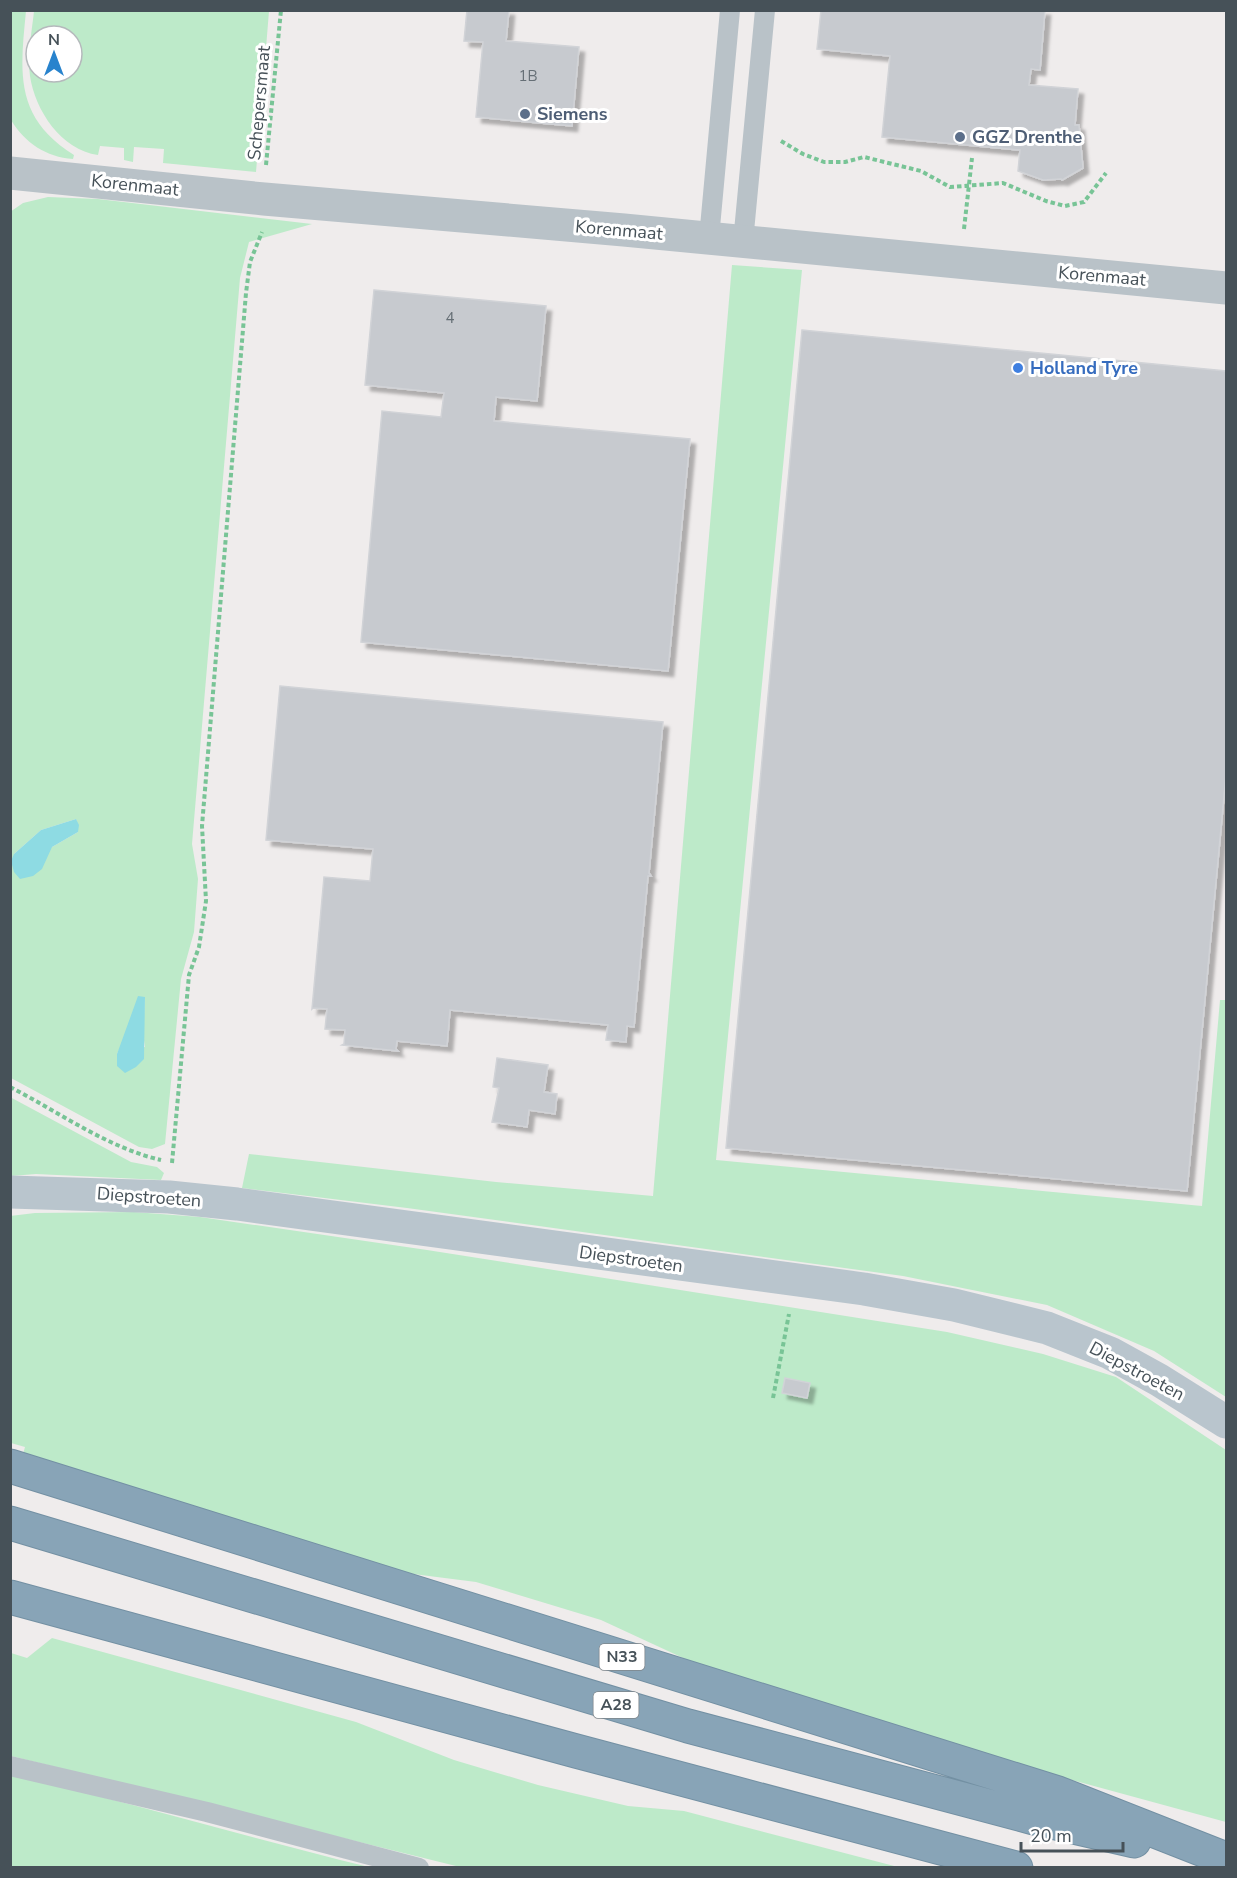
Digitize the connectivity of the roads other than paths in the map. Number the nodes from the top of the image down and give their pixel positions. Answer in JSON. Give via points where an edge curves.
{"nodes":[{"id":1,"x":730,"y":10,"type":"edge"},
{"id":2,"x":765,"y":10,"type":"edge"},
{"id":3,"x":10,"y":173,"type":"edge"},
{"id":4,"x":709,"y":238,"type":"junction"},
{"id":5,"x":743,"y":242,"type":"junction"},
{"id":6,"x":1227,"y":288,"type":"edge"},
{"id":7,"x":10,"y":1192,"type":"edge"},
{"id":8,"x":1227,"y":1422,"type":"edge"},
{"id":9,"x":12,"y":1467,"type":"edge"},
{"id":10,"x":12,"y":1523,"type":"edge"},
{"id":11,"x":12,"y":1598,"type":"edge"},
{"id":12,"x":10,"y":1766,"type":"edge"},
{"id":13,"x":1227,"y":1861,"type":"edge"},
{"id":14,"x":419,"y":1868,"type":"edge"},
{"id":15,"x":1016,"y":1868,"type":"edge"}],
"edges":[{"from":1,"to":4,"type":"lane"},
{"from":2,"to":5,"type":"lane"},
{"from":3,"to":4,"type":"street","name":"Korenmaat"},
{"from":4,"to":5,"type":"street","name":"Korenmaat"},
{"from":5,"to":6,"type":"street","name":"Korenmaat"},
{"from":7,"to":8,"type":"street","name":"Diepstroeten","via":[[169,1197],[237,1204],[954,1305],[1047,1328],[1110,1353]]},
{"from":9,"to":13,"type":"highway","number":"N33","via":[[1058,1793]]},
{"from":10,"to":13,"type":"highway","number":"A28","via":[[688,1726],[1034,1818]]},
{"from":11,"to":15,"type":"highway"},
{"from":12,"to":14,"type":"lane","via":[[207,1812]]}]}
